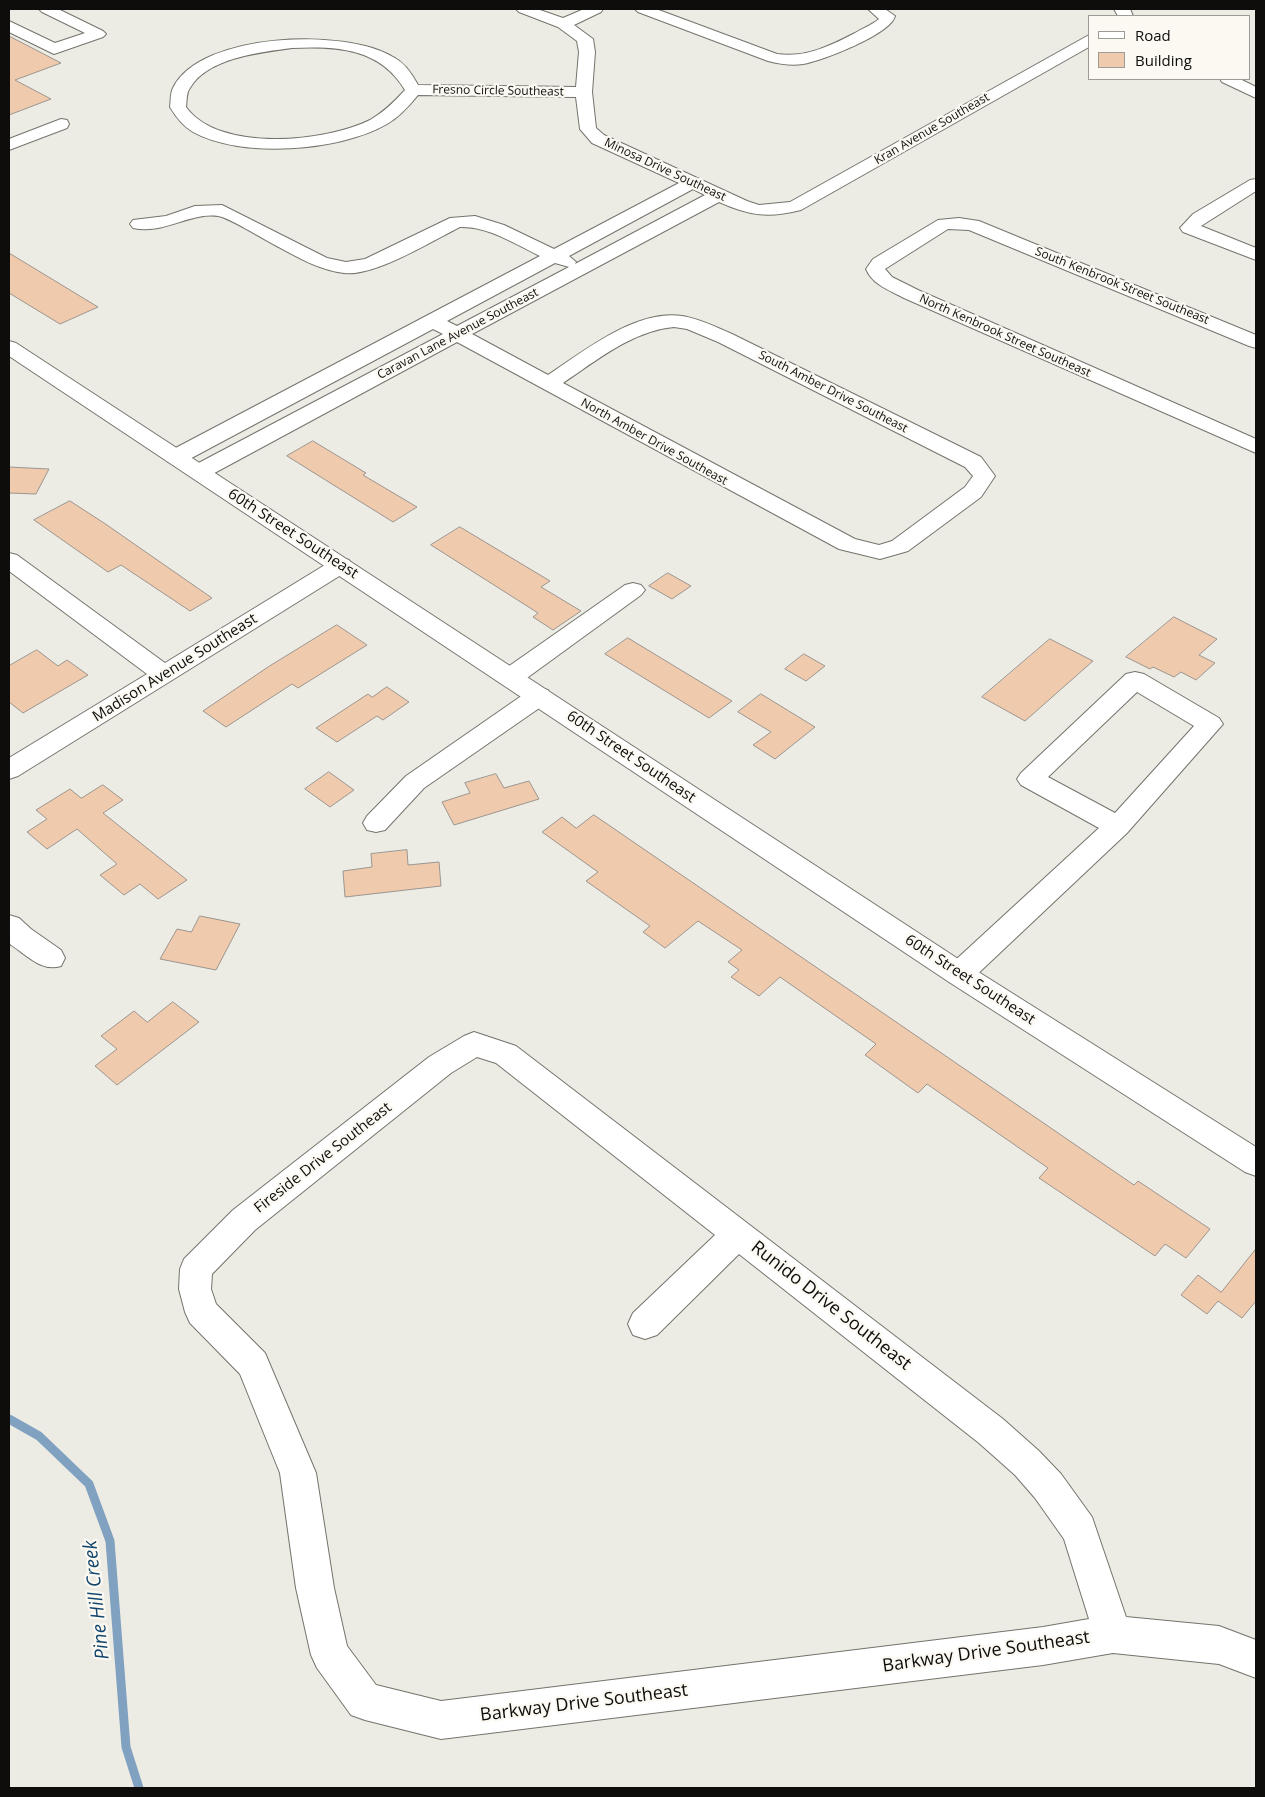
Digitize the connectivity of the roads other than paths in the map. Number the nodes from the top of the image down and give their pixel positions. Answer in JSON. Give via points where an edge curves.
{"nodes":[{"id":1,"x":46,"y":9,"type":"edge"},
{"id":2,"x":524,"y":9,"type":"edge"},
{"id":3,"x":596,"y":9,"type":"edge"},
{"id":4,"x":643,"y":9,"type":"edge"},
{"id":5,"x":881,"y":13,"type":"edge"},
{"id":6,"x":12,"y":19,"type":"edge"},
{"id":7,"x":563,"y":24,"type":"junction"},
{"id":8,"x":1088,"y":41,"type":"edge"},
{"id":9,"x":1230,"y":80,"type":"edge"},
{"id":10,"x":413,"y":90,"type":"junction"},
{"id":11,"x":584,"y":92,"type":"junction"},
{"id":12,"x":1256,"y":93,"type":"edge"},
{"id":13,"x":61,"y":124,"type":"dead end"},
{"id":14,"x":9,"y":145,"type":"edge"},
{"id":15,"x":692,"y":183,"type":"junction"},
{"id":16,"x":1256,"y":184,"type":"edge"},
{"id":17,"x":718,"y":195,"type":"junction"},
{"id":18,"x":773,"y":210,"type":"joint"},
{"id":19,"x":139,"y":224,"type":"dead end"},
{"id":20,"x":987,"y":230,"type":"joint"},
{"id":21,"x":1256,"y":254,"type":"edge"},
{"id":22,"x":555,"y":256,"type":"junction"},
{"id":23,"x":580,"y":269,"type":"junction"},
{"id":24,"x":433,"y":321,"type":"junction"},
{"id":25,"x":458,"y":334,"type":"junction"},
{"id":26,"x":1256,"y":342,"type":"edge"},
{"id":27,"x":9,"y":348,"type":"edge"},
{"id":28,"x":550,"y":382,"type":"junction"},
{"id":29,"x":1256,"y":447,"type":"edge"},
{"id":30,"x":176,"y":457,"type":"junction"},
{"id":31,"x":199,"y":472,"type":"junction"},
{"id":32,"x":880,"y":552,"type":"joint"},
{"id":33,"x":9,"y":560,"type":"edge"},
{"id":34,"x":341,"y":565,"type":"junction"},
{"id":35,"x":633,"y":590,"type":"dead end"},
{"id":36,"x":165,"y":675,"type":"junction"},
{"id":37,"x":511,"y":677,"type":"junction"},
{"id":38,"x":539,"y":696,"type":"junction"},
{"id":39,"x":9,"y":770,"type":"edge"},
{"id":40,"x":376,"y":823,"type":"dead end"},
{"id":41,"x":1118,"y":826,"type":"junction"},
{"id":42,"x":9,"y":925,"type":"edge"},
{"id":43,"x":51,"y":958,"type":"dead end"},
{"id":44,"x":959,"y":974,"type":"junction"},
{"id":45,"x":474,"y":1044,"type":"joint"},
{"id":46,"x":1256,"y":1163,"type":"edge"},
{"id":47,"x":738,"y":1233,"type":"junction"},
{"id":48,"x":195,"y":1289,"type":"joint"},
{"id":49,"x":645,"y":1324,"type":"dead end"},
{"id":50,"x":1113,"y":1634,"type":"junction"},
{"id":51,"x":1256,"y":1658,"type":"edge"}],
"edges":[{"from":1,"to":6,"type":"street","via":[[98,34],[54,49]]},
{"from":2,"to":7,"type":"street"},
{"from":3,"to":7,"type":"street"},
{"from":4,"to":5,"type":"street","via":[[774,58],[796,62],[811,59],[886,21]]},
{"from":7,"to":11,"type":"street","name":"Minosa Drive Southeast","via":[[585,40]]},
{"from":8,"to":18,"type":"street","name":"Kran Avenue Southeast","via":[[816,194],[786,209]]},
{"from":9,"to":12,"type":"street"},
{"from":10,"to":10,"type":"street","name":"Fresno Circle Southeast","via":[[396,65],[374,54],[330,43],[290,43],[227,56],[198,69],[181,88],[178,107],[188,120],[204,130],[234,140],[301,142],[332,139],[381,120],[397,109]]},
{"from":10,"to":11,"type":"street","name":"Fresno Circle Southeast"},
{"from":11,"to":15,"type":"street","name":"Minosa Drive Southeast","via":[[588,129],[598,139]]},
{"from":13,"to":14,"type":"street"},
{"from":15,"to":17,"type":"street","name":"Minosa Drive Southeast"},
{"from":15,"to":22,"type":"street","name":"Caravan Lane Avenue Southeast"},
{"from":16,"to":21,"type":"street","via":[[1188,228]]},
{"from":17,"to":18,"type":"street","name":"Minosa Drive Southeast","via":[[750,208]]},
{"from":17,"to":23,"type":"street","name":"Caravan Lane Avenue Southeast"},
{"from":19,"to":22,"type":"street","via":[[169,221],[195,211],[222,210],[322,262],[346,268],[370,264],[456,222],[475,221]]},
{"from":20,"to":26,"type":"street","name":"South Kenbrook Street Southeast"},
{"from":20,"to":29,"type":"street","name":"North Kenbrook Street Southeast","via":[[959,223],[944,224],[880,264],[875,269],[876,274],[920,298]]},
{"from":22,"to":23,"type":"street"},
{"from":22,"to":24,"type":"street","name":"Caravan Lane Avenue Southeast"},
{"from":23,"to":25,"type":"street","name":"Caravan Lane Avenue Southeast"},
{"from":24,"to":25,"type":"street","name":"North Amber Drive Southeast"},
{"from":24,"to":30,"type":"street","name":"Caravan Lane Avenue Southeast"},
{"from":25,"to":28,"type":"street","name":"North Amber Drive Southeast"},
{"from":25,"to":31,"type":"street","name":"Caravan Lane Avenue Southeast"},
{"from":27,"to":30,"type":"street","name":"60th Street Southeast"},
{"from":28,"to":32,"type":"street","name":"North Amber Drive Southeast","via":[[595,410],[847,544]]},
{"from":28,"to":32,"type":"street","name":"South Amber Drive Southeast","via":[[620,338],[650,324],[674,321],[725,338],[973,462],[984,476],[973,492],[900,546]]},
{"from":30,"to":31,"type":"street","name":"60th Street Southeast"},
{"from":31,"to":34,"type":"street","name":"60th Street Southeast"},
{"from":33,"to":36,"type":"street"},
{"from":34,"to":36,"type":"street","name":"Madison Avenue Southeast"},
{"from":34,"to":37,"type":"street","name":"60th Street Southeast"},
{"from":35,"to":37,"type":"street"},
{"from":36,"to":39,"type":"street","name":"Madison Avenue Southeast"},
{"from":37,"to":38,"type":"street","name":"60th Street Southeast"},
{"from":38,"to":40,"type":"street","via":[[415,782]]},
{"from":38,"to":44,"type":"street","name":"60th Street Southeast"},
{"from":41,"to":41,"type":"street","via":[[1210,724],[1135,680],[1030,779]]},
{"from":41,"to":44,"type":"street"},
{"from":42,"to":43,"type":"street"},
{"from":44,"to":46,"type":"street","name":"60th Street Southeast"},
{"from":45,"to":47,"type":"street","name":"Runido Drive Southeast","via":[[506,1054]]},
{"from":45,"to":48,"type":"street","name":"Fireside Drive Southeast","via":[[440,1065],[244,1220],[196,1269]]},
{"from":47,"to":49,"type":"street"},
{"from":47,"to":50,"type":"street","name":"Runido Drive Southeast","via":[[991,1431],[1027,1463],[1079,1530]]},
{"from":48,"to":50,"type":"street","name":"Barkway Drive Southeast","via":[[202,1312],[253,1364],[276,1416],[298,1473],[315,1588],[330,1655],[365,1701],[441,1720],[1043,1646]]},
{"from":50,"to":51,"type":"street","name":"Barkway Drive Southeast","via":[[1219,1645]]}]}
